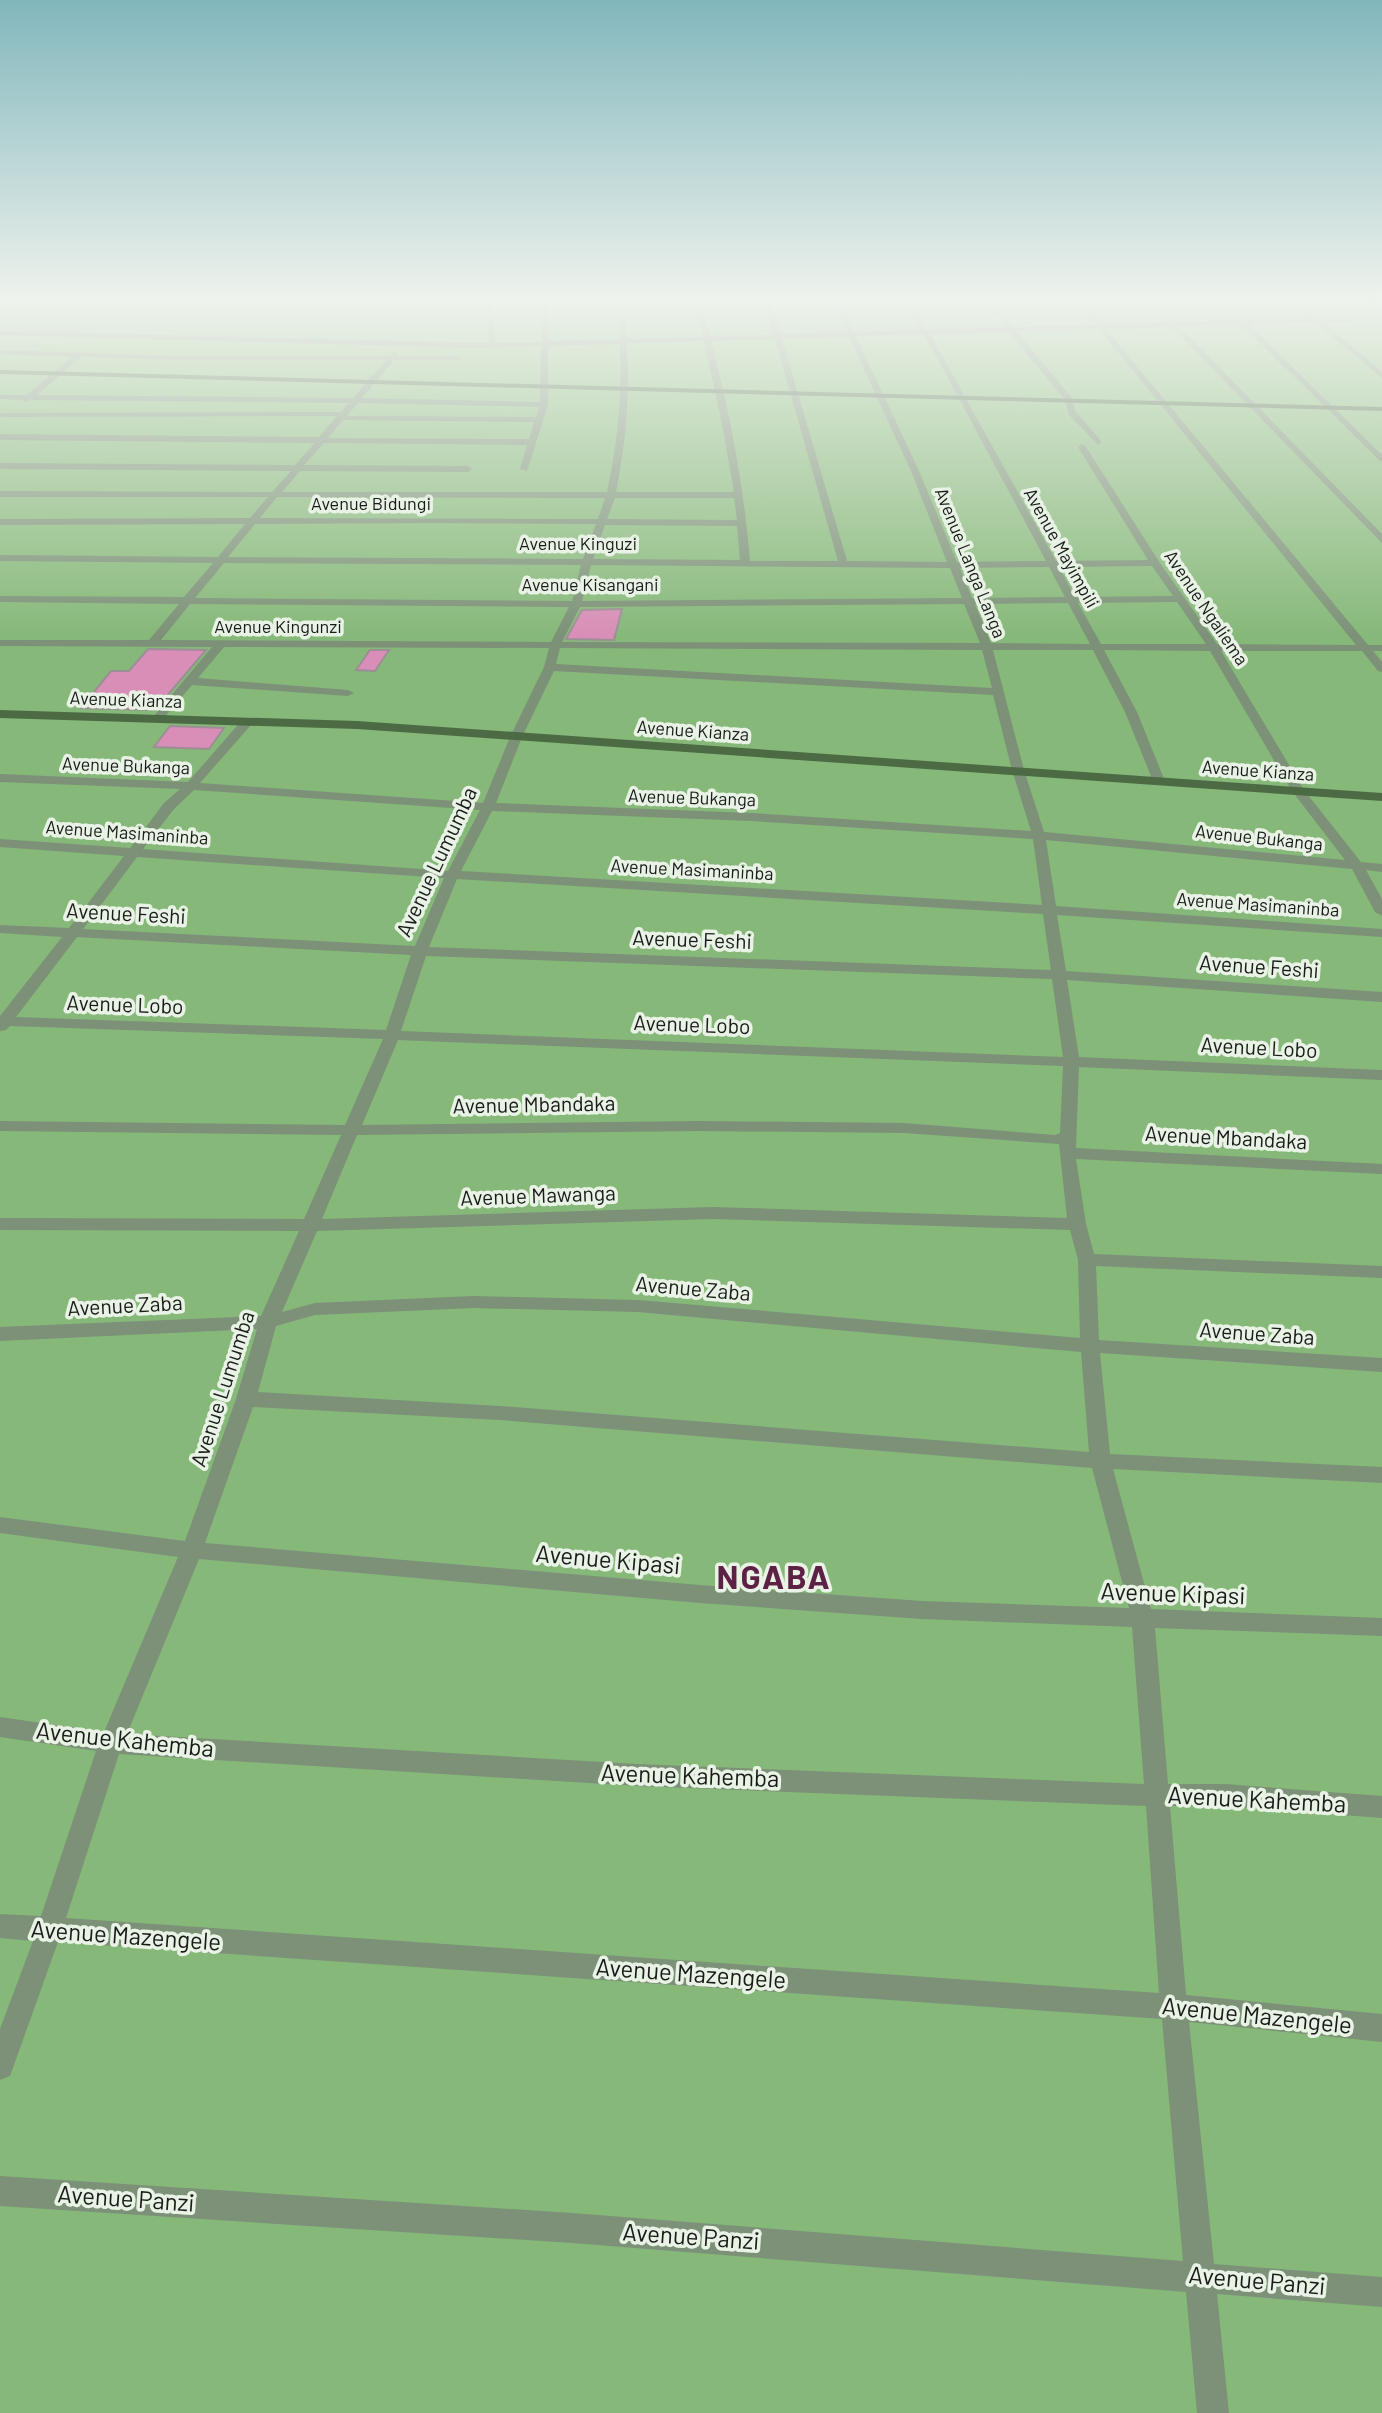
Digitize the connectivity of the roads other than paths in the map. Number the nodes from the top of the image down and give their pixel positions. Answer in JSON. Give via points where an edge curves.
{"nodes":[{"id":1,"x":346,"y":412,"type":"edge"},
{"id":2,"x":543,"y":412,"type":"edge"},
{"id":3,"x":624,"y":412,"type":"edge"},
{"id":4,"x":723,"y":412,"type":"edge"},
{"id":5,"x":800,"y":412,"type":"edge"},
{"id":6,"x":886,"y":412,"type":"edge"},
{"id":7,"x":968,"y":412,"type":"edge"},
{"id":8,"x":1072,"y":412,"type":"edge"},
{"id":9,"x":1169,"y":412,"type":"edge"},
{"id":10,"x":1256,"y":412,"type":"edge"},
{"id":11,"x":1332,"y":412,"type":"edge"},
{"id":12,"x":4,"y":415,"type":"edge"},
{"id":13,"x":342,"y":416,"type":"junction"},
{"id":14,"x":541,"y":420,"type":"junction"},
{"id":15,"x":0,"y":422,"type":"edge"},
{"id":16,"x":0,"y":437,"type":"edge"},
{"id":17,"x":322,"y":440,"type":"junction"},
{"id":18,"x":532,"y":442,"type":"junction"},
{"id":19,"x":1098,"y":442,"type":"dead end"},
{"id":20,"x":1082,"y":446,"type":"dead end"},
{"id":21,"x":1382,"y":460,"type":"edge"},
{"id":22,"x":0,"y":466,"type":"edge"},
{"id":23,"x":298,"y":469,"type":"junction"},
{"id":24,"x":468,"y":469,"type":"dead end"},
{"id":25,"x":524,"y":469,"type":"dead end"},
{"id":26,"x":278,"y":493,"type":"junction"},
{"id":27,"x":0,"y":494,"type":"edge"},
{"id":28,"x":611,"y":495,"type":"junction"},
{"id":29,"x":737,"y":495,"type":"junction"},
{"id":30,"x":253,"y":520,"type":"junction"},
{"id":31,"x":0,"y":522,"type":"edge"},
{"id":32,"x":603,"y":522,"type":"junction"},
{"id":33,"x":743,"y":523,"type":"junction"},
{"id":34,"x":1382,"y":540,"type":"edge"},
{"id":35,"x":0,"y":558,"type":"edge"},
{"id":36,"x":221,"y":558,"type":"junction"},
{"id":37,"x":587,"y":562,"type":"junction"},
{"id":38,"x":745,"y":562,"type":"junction"},
{"id":39,"x":843,"y":563,"type":"junction"},
{"id":40,"x":1155,"y":563,"type":"junction"},
{"id":41,"x":955,"y":565,"type":"junction"},
{"id":42,"x":1051,"y":565,"type":"junction"},
{"id":43,"x":0,"y":599,"type":"edge"},
{"id":44,"x":1181,"y":599,"type":"junction"},
{"id":45,"x":186,"y":601,"type":"junction"},
{"id":46,"x":969,"y":601,"type":"junction"},
{"id":47,"x":1072,"y":601,"type":"junction"},
{"id":48,"x":576,"y":604,"type":"junction"},
{"id":49,"x":0,"y":643,"type":"edge"},
{"id":50,"x":152,"y":643,"type":"junction"},
{"id":51,"x":556,"y":643,"type":"junction"},
{"id":52,"x":220,"y":645,"type":"junction"},
{"id":53,"x":1097,"y":647,"type":"junction"},
{"id":54,"x":988,"y":648,"type":"junction"},
{"id":55,"x":1214,"y":648,"type":"junction"},
{"id":56,"x":1366,"y":648,"type":"junction"},
{"id":57,"x":1382,"y":648,"type":"edge"},
{"id":58,"x":550,"y":667,"type":"junction"},
{"id":59,"x":1382,"y":668,"type":"edge"},
{"id":60,"x":190,"y":681,"type":"junction"},
{"id":61,"x":999,"y":692,"type":"junction"},
{"id":62,"x":348,"y":693,"type":"dead end"},
{"id":63,"x":0,"y":714,"type":"edge"},
{"id":64,"x":158,"y":718,"type":"junction"},
{"id":65,"x":247,"y":722,"type":"junction"},
{"id":66,"x":516,"y":737,"type":"junction"},
{"id":67,"x":1018,"y":770,"type":"junction"},
{"id":68,"x":0,"y":778,"type":"edge"},
{"id":69,"x":1159,"y":781,"type":"junction"},
{"id":70,"x":191,"y":786,"type":"junction"},
{"id":71,"x":1298,"y":791,"type":"junction"},
{"id":72,"x":1382,"y":797,"type":"edge"},
{"id":73,"x":488,"y":807,"type":"junction"},
{"id":74,"x":1039,"y":835,"type":"junction"},
{"id":75,"x":0,"y":843,"type":"edge"},
{"id":76,"x":132,"y":852,"type":"junction"},
{"id":77,"x":1356,"y":865,"type":"junction"},
{"id":78,"x":1382,"y":868,"type":"edge"},
{"id":79,"x":452,"y":876,"type":"junction"},
{"id":80,"x":1050,"y":910,"type":"junction"},
{"id":81,"x":1382,"y":912,"type":"edge"},
{"id":82,"x":0,"y":929,"type":"edge"},
{"id":83,"x":74,"y":932,"type":"junction"},
{"id":84,"x":1382,"y":933,"type":"edge"},
{"id":85,"x":420,"y":951,"type":"junction"},
{"id":86,"x":1060,"y":975,"type":"junction"},
{"id":87,"x":1382,"y":997,"type":"edge"},
{"id":88,"x":2,"y":1024,"type":"edge"},
{"id":89,"x":393,"y":1036,"type":"junction"},
{"id":90,"x":1071,"y":1060,"type":"junction"},
{"id":91,"x":1382,"y":1075,"type":"edge"},
{"id":92,"x":0,"y":1126,"type":"edge"},
{"id":93,"x":353,"y":1130,"type":"junction"},
{"id":94,"x":1067,"y":1144,"type":"junction"},
{"id":95,"x":1382,"y":1169,"type":"edge"},
{"id":96,"x":0,"y":1224,"type":"edge"},
{"id":97,"x":1077,"y":1224,"type":"junction"},
{"id":98,"x":312,"y":1225,"type":"junction"},
{"id":99,"x":1087,"y":1261,"type":"junction"},
{"id":100,"x":1382,"y":1272,"type":"edge"},
{"id":101,"x":268,"y":1322,"type":"junction"},
{"id":102,"x":0,"y":1334,"type":"edge"},
{"id":103,"x":1090,"y":1346,"type":"junction"},
{"id":104,"x":1382,"y":1365,"type":"edge"},
{"id":105,"x":246,"y":1399,"type":"junction"},
{"id":106,"x":1100,"y":1461,"type":"junction"},
{"id":107,"x":1382,"y":1475,"type":"edge"},
{"id":108,"x":0,"y":1525,"type":"edge"},
{"id":109,"x":192,"y":1550,"type":"junction"},
{"id":110,"x":1143,"y":1620,"type":"junction"},
{"id":111,"x":1382,"y":1627,"type":"edge"},
{"id":112,"x":0,"y":1727,"type":"edge"},
{"id":113,"x":111,"y":1743,"type":"junction"},
{"id":114,"x":1156,"y":1795,"type":"junction"},
{"id":115,"x":1382,"y":1807,"type":"edge"},
{"id":116,"x":0,"y":1926,"type":"edge"},
{"id":117,"x":48,"y":1932,"type":"junction"},
{"id":118,"x":1174,"y":2007,"type":"junction"},
{"id":119,"x":1382,"y":2028,"type":"edge"},
{"id":120,"x":0,"y":2066,"type":"edge"},
{"id":121,"x":0,"y":2191,"type":"edge"},
{"id":122,"x":1199,"y":2276,"type":"junction"},
{"id":123,"x":1382,"y":2292,"type":"edge"},
{"id":124,"x":1213,"y":2413,"type":"edge"}],
"edges":[{"from":1,"to":13,"type":"street"},
{"from":2,"to":14,"type":"street"},
{"from":3,"to":28,"type":"street","name":"Avenue Lumumba"},
{"from":4,"to":29,"type":"street"},
{"from":5,"to":39,"type":"street"},
{"from":6,"to":41,"type":"street","name":"Avenue Langa Langa"},
{"from":7,"to":42,"type":"street","name":"Avenue Mayimpili"},
{"from":8,"to":19,"type":"street"},
{"from":9,"to":56,"type":"street"},
{"from":10,"to":34,"type":"street"},
{"from":11,"to":21,"type":"street"},
{"from":12,"to":13,"type":"street"},
{"from":12,"to":15,"type":"street"},
{"from":13,"to":14,"type":"street"},
{"from":13,"to":17,"type":"street"},
{"from":14,"to":18,"type":"street"},
{"from":16,"to":17,"type":"street"},
{"from":17,"to":18,"type":"street"},
{"from":17,"to":23,"type":"street"},
{"from":18,"to":25,"type":"street"},
{"from":20,"to":40,"type":"street","name":"Avenue Ngaliema"},
{"from":22,"to":23,"type":"street"},
{"from":23,"to":24,"type":"street"},
{"from":23,"to":26,"type":"street"},
{"from":26,"to":27,"type":"street"},
{"from":26,"to":28,"type":"street"},
{"from":26,"to":30,"type":"street"},
{"from":28,"to":29,"type":"street"},
{"from":28,"to":32,"type":"street","name":"Avenue Lumumba"},
{"from":29,"to":33,"type":"street"},
{"from":30,"to":31,"type":"street","name":"Avenue Bidungi"},
{"from":30,"to":32,"type":"street","name":"Avenue Bidungi"},
{"from":30,"to":36,"type":"street"},
{"from":32,"to":33,"type":"street","name":"Avenue Bidungi"},
{"from":32,"to":37,"type":"street","name":"Avenue Lumumba"},
{"from":33,"to":38,"type":"street"},
{"from":35,"to":36,"type":"street","name":"Avenue Kinguzi"},
{"from":36,"to":37,"type":"street","name":"Avenue Kinguzi"},
{"from":36,"to":45,"type":"street"},
{"from":37,"to":38,"type":"street","name":"Avenue Kinguzi"},
{"from":37,"to":48,"type":"street","name":"Avenue Lumumba"},
{"from":38,"to":39,"type":"street","name":"Avenue Kinguzi"},
{"from":39,"to":41,"type":"street","name":"Avenue Kinguzi"},
{"from":40,"to":42,"type":"street","name":"Avenue Kinguzi"},
{"from":40,"to":44,"type":"street","name":"Avenue Ngaliema"},
{"from":41,"to":42,"type":"street","name":"Avenue Kinguzi"},
{"from":41,"to":46,"type":"street","name":"Avenue Langa Langa"},
{"from":42,"to":47,"type":"street","name":"Avenue Mayimpili"},
{"from":43,"to":45,"type":"street","name":"Avenue Kisangani"},
{"from":44,"to":47,"type":"street","name":"Avenue Kisangani"},
{"from":44,"to":55,"type":"street","name":"Avenue Ngaliema"},
{"from":45,"to":48,"type":"street","name":"Avenue Kisangani"},
{"from":45,"to":50,"type":"street"},
{"from":46,"to":47,"type":"street","name":"Avenue Kisangani"},
{"from":46,"to":48,"type":"street","name":"Avenue Kisangani"},
{"from":46,"to":54,"type":"street","name":"Avenue Langa Langa"},
{"from":47,"to":53,"type":"street","name":"Avenue Mayimpili"},
{"from":48,"to":51,"type":"street","name":"Avenue Lumumba"},
{"from":49,"to":50,"type":"street","name":"Avenue Kingunzi"},
{"from":50,"to":52,"type":"street","name":"Avenue Kingunzi"},
{"from":51,"to":52,"type":"street","name":"Avenue Kingunzi"},
{"from":51,"to":54,"type":"street","name":"Avenue Kingunzi"},
{"from":51,"to":58,"type":"street","name":"Avenue Lumumba"},
{"from":52,"to":60,"type":"street"},
{"from":53,"to":54,"type":"street","name":"Avenue Kingunzi"},
{"from":53,"to":55,"type":"street","name":"Avenue Kingunzi"},
{"from":53,"to":69,"type":"street","name":"Avenue Mayimpili"},
{"from":54,"to":61,"type":"street","name":"Avenue Langa Langa"},
{"from":55,"to":56,"type":"street","name":"Avenue Kingunzi"},
{"from":55,"to":71,"type":"street","name":"Avenue Ngaliema"},
{"from":56,"to":57,"type":"street","name":"Avenue Kingunzi"},
{"from":56,"to":59,"type":"street"},
{"from":58,"to":61,"type":"street"},
{"from":58,"to":66,"type":"street","name":"Avenue Lumumba"},
{"from":60,"to":62,"type":"street"},
{"from":60,"to":64,"type":"street"},
{"from":61,"to":67,"type":"street","name":"Avenue Langa Langa"},
{"from":63,"to":64,"type":"main road","name":"Avenue Kianza"},
{"from":64,"to":65,"type":"main road","name":"Avenue Kianza"},
{"from":65,"to":66,"type":"main road","name":"Avenue Kianza"},
{"from":65,"to":70,"type":"street"},
{"from":66,"to":67,"type":"main road","name":"Avenue Kianza"},
{"from":66,"to":73,"type":"street","name":"Avenue Lumumba"},
{"from":67,"to":69,"type":"main road","name":"Avenue Kianza"},
{"from":67,"to":74,"type":"street","name":"Avenue Langa Langa"},
{"from":68,"to":70,"type":"street","name":"Avenue Bukanga"},
{"from":69,"to":71,"type":"main road","name":"Avenue Kianza"},
{"from":70,"to":73,"type":"street","name":"Avenue Bukanga"},
{"from":70,"to":76,"type":"street"},
{"from":71,"to":72,"type":"main road","name":"Avenue Kianza"},
{"from":71,"to":77,"type":"street","name":"Avenue Ngaliema"},
{"from":73,"to":74,"type":"street","name":"Avenue Bukanga"},
{"from":73,"to":79,"type":"street","name":"Avenue Lumumba"},
{"from":74,"to":77,"type":"street","name":"Avenue Bukanga"},
{"from":74,"to":80,"type":"street","name":"Avenue Langa Langa"},
{"from":75,"to":76,"type":"street","name":"Avenue Masimaninba"},
{"from":76,"to":79,"type":"street","name":"Avenue Masimaninba"},
{"from":76,"to":83,"type":"street"},
{"from":77,"to":78,"type":"street","name":"Avenue Bukanga"},
{"from":77,"to":81,"type":"street","name":"Avenue Ngaliema"},
{"from":79,"to":80,"type":"street","name":"Avenue Masimaninba"},
{"from":79,"to":85,"type":"street","name":"Avenue Lumumba"},
{"from":80,"to":84,"type":"street","name":"Avenue Masimaninba"},
{"from":80,"to":86,"type":"street","name":"Avenue Langa Langa"},
{"from":82,"to":83,"type":"street","name":"Avenue Feshi"},
{"from":83,"to":85,"type":"street","name":"Avenue Feshi"},
{"from":83,"to":88,"type":"street"},
{"from":85,"to":86,"type":"street","name":"Avenue Feshi"},
{"from":85,"to":89,"type":"street","name":"Avenue Lumumba"},
{"from":86,"to":87,"type":"street","name":"Avenue Feshi"},
{"from":86,"to":90,"type":"street","name":"Avenue Langa Langa"},
{"from":88,"to":89,"type":"street","name":"Avenue Lobo"},
{"from":89,"to":90,"type":"street","name":"Avenue Lobo"},
{"from":89,"to":93,"type":"street","name":"Avenue Lumumba"},
{"from":90,"to":91,"type":"street","name":"Avenue Lobo"},
{"from":90,"to":94,"type":"street","name":"Avenue Langa Langa"},
{"from":92,"to":93,"type":"street","name":"Avenue Mbandaka"},
{"from":93,"to":94,"type":"street","name":"Avenue Mbandaka","via":[[904,1128]]},
{"from":93,"to":98,"type":"street","name":"Avenue Lumumba"},
{"from":94,"to":95,"type":"street","name":"Avenue Mbandaka"},
{"from":94,"to":97,"type":"street","name":"Avenue Langa Langa"},
{"from":96,"to":98,"type":"street","name":"Avenue Mawanga"},
{"from":97,"to":98,"type":"street","name":"Avenue Mawanga","via":[[713,1213]]},
{"from":97,"to":99,"type":"street","name":"Avenue Langa Langa"},
{"from":98,"to":101,"type":"street","name":"Avenue Lumumba"},
{"from":99,"to":100,"type":"street"},
{"from":99,"to":103,"type":"street","name":"Avenue Langa Langa"},
{"from":101,"to":102,"type":"street","name":"Avenue Zaba"},
{"from":101,"to":103,"type":"street","name":"Avenue Zaba","via":[[315,1310],[473,1302],[638,1306]]},
{"from":101,"to":105,"type":"street","name":"Avenue Lumumba"},
{"from":103,"to":104,"type":"street","name":"Avenue Zaba"},
{"from":103,"to":106,"type":"street","name":"Avenue Langa Langa"},
{"from":105,"to":106,"type":"street","via":[[500,1413]]},
{"from":105,"to":109,"type":"street","name":"Avenue Lumumba"},
{"from":106,"to":107,"type":"street"},
{"from":106,"to":110,"type":"street","name":"Avenue Langa Langa"},
{"from":108,"to":109,"type":"street","name":"Avenue Kipasi"},
{"from":109,"to":110,"type":"street","name":"Avenue Kipasi","via":[[714,1595]]},
{"from":109,"to":113,"type":"street","name":"Avenue Lumumba"},
{"from":110,"to":111,"type":"street","name":"Avenue Kipasi"},
{"from":110,"to":114,"type":"street","name":"Avenue Langa Langa"},
{"from":112,"to":113,"type":"street","name":"Avenue Kahemba"},
{"from":113,"to":114,"type":"street","name":"Avenue Kahemba","via":[[637,1775]]},
{"from":113,"to":117,"type":"street","name":"Avenue Lumumba"},
{"from":114,"to":115,"type":"street","name":"Avenue Kahemba","via":[[1225,1795]]},
{"from":114,"to":118,"type":"street","name":"Avenue Langa Langa"},
{"from":116,"to":117,"type":"street","name":"Avenue Mazengele"},
{"from":117,"to":118,"type":"street","name":"Avenue Mazengele"},
{"from":117,"to":120,"type":"street","name":"Avenue Lumumba"},
{"from":118,"to":119,"type":"street","name":"Avenue Mazengele"},
{"from":118,"to":122,"type":"street","name":"Avenue Langa Langa"},
{"from":121,"to":122,"type":"street","name":"Avenue Panzi","via":[[572,2228]]},
{"from":122,"to":123,"type":"street","name":"Avenue Panzi"},
{"from":122,"to":124,"type":"street","name":"Avenue Langa Langa"}]}
